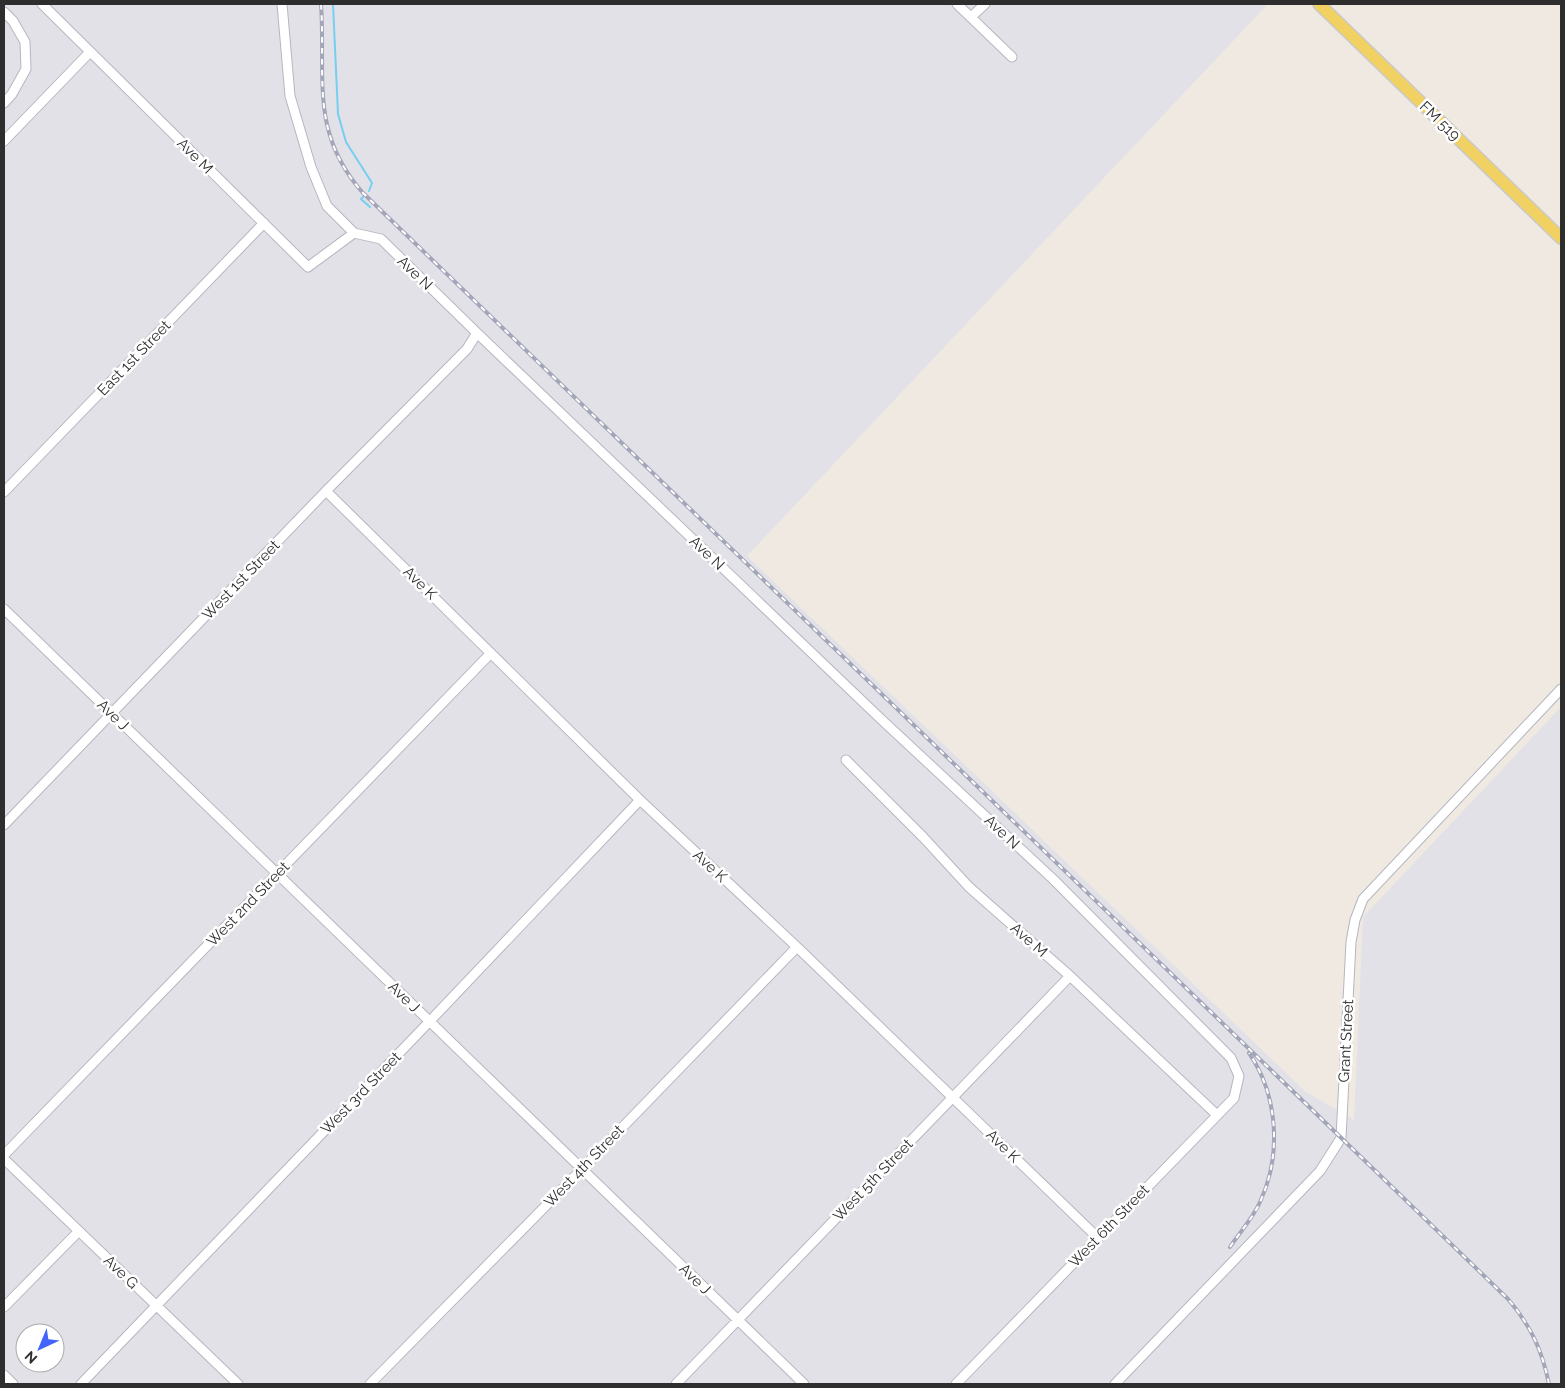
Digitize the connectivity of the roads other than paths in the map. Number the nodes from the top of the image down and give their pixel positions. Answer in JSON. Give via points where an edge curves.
{"nodes":[{"id":1,"x":42,"y":4,"type":"edge"},
{"id":2,"x":282,"y":4,"type":"edge"},
{"id":3,"x":957,"y":4,"type":"edge"},
{"id":4,"x":984,"y":4,"type":"edge"},
{"id":5,"x":1319,"y":4,"type":"edge"},
{"id":6,"x":4,"y":12,"type":"edge"},
{"id":7,"x":971,"y":17,"type":"junction"},
{"id":8,"x":90,"y":52,"type":"junction"},
{"id":9,"x":1012,"y":57,"type":"dead end"},
{"id":10,"x":4,"y":103,"type":"edge"},
{"id":11,"x":4,"y":141,"type":"edge"},
{"id":12,"x":264,"y":223,"type":"junction"},
{"id":13,"x":354,"y":233,"type":"junction"},
{"id":14,"x":1561,"y":238,"type":"edge"},
{"id":15,"x":477,"y":333,"type":"junction"},
{"id":16,"x":4,"y":492,"type":"edge"},
{"id":17,"x":326,"y":492,"type":"junction"},
{"id":18,"x":4,"y":609,"type":"edge"},
{"id":19,"x":491,"y":653,"type":"junction"},
{"id":20,"x":1561,"y":689,"type":"edge"},
{"id":21,"x":112,"y":714,"type":"junction"},
{"id":22,"x":846,"y":760,"type":"dead end"},
{"id":23,"x":640,"y":800,"type":"junction"},
{"id":24,"x":4,"y":825,"type":"edge"},
{"id":25,"x":278,"y":874,"type":"junction"},
{"id":26,"x":796,"y":947,"type":"junction"},
{"id":27,"x":1070,"y":976,"type":"junction"},
{"id":28,"x":430,"y":1022,"type":"junction"},
{"id":29,"x":1231,"y":1058,"type":"joint"},
{"id":30,"x":953,"y":1098,"type":"junction"},
{"id":31,"x":1217,"y":1115,"type":"junction"},
{"id":32,"x":4,"y":1155,"type":"edge"},
{"id":33,"x":4,"y":1158,"type":"edge"},
{"id":34,"x":582,"y":1169,"type":"junction"},
{"id":35,"x":79,"y":1231,"type":"junction"},
{"id":36,"x":1098,"y":1237,"type":"junction"},
{"id":37,"x":156,"y":1305,"type":"junction"},
{"id":38,"x":4,"y":1307,"type":"edge"},
{"id":39,"x":737,"y":1320,"type":"junction"},
{"id":40,"x":4,"y":1375,"type":"edge"},
{"id":41,"x":13,"y":1384,"type":"edge"},
{"id":42,"x":81,"y":1384,"type":"edge"},
{"id":43,"x":238,"y":1384,"type":"edge"},
{"id":44,"x":370,"y":1384,"type":"edge"},
{"id":45,"x":676,"y":1384,"type":"edge"},
{"id":46,"x":804,"y":1384,"type":"edge"},
{"id":47,"x":956,"y":1384,"type":"edge"},
{"id":48,"x":1115,"y":1384,"type":"edge"}],
"edges":[{"from":1,"to":8,"type":"street","name":"Ave M"},
{"from":2,"to":13,"type":"street","via":[[290,96],[312,167],[327,206]]},
{"from":3,"to":7,"type":"street"},
{"from":4,"to":7,"type":"street"},
{"from":5,"to":14,"type":"main road","name":"FM 519","number":"FM 519"},
{"from":6,"to":10,"type":"street","via":[[25,42],[26,69]]},
{"from":7,"to":9,"type":"street"},
{"from":8,"to":11,"type":"street"},
{"from":8,"to":12,"type":"street","name":"Ave M"},
{"from":12,"to":13,"type":"street","name":"Ave M","via":[[308,267]]},
{"from":12,"to":16,"type":"street","name":"East 1st Street"},
{"from":13,"to":15,"type":"street","name":"Ave N","via":[[381,239]]},
{"from":15,"to":17,"type":"street","name":"West 1st Street","via":[[467,349]]},
{"from":15,"to":29,"type":"street","name":"Ave N","via":[[1054,880]]},
{"from":17,"to":19,"type":"street","name":"Ave K"},
{"from":17,"to":21,"type":"street","name":"West 1st Street"},
{"from":18,"to":21,"type":"street","name":"Ave J"},
{"from":19,"to":23,"type":"street","name":"Ave K"},
{"from":19,"to":25,"type":"street","name":"West 2nd Street"},
{"from":20,"to":48,"type":"street","name":"Grant Street","via":[[1363,899],[1351,942],[1341,1138],[1320,1171]]},
{"from":21,"to":24,"type":"street","name":"West 1st Street"},
{"from":21,"to":25,"type":"street","name":"Ave J"},
{"from":22,"to":27,"type":"street","name":"Ave M","via":[[969,887]]},
{"from":23,"to":26,"type":"street","name":"Ave K"},
{"from":23,"to":28,"type":"street","name":"West 3rd Street"},
{"from":25,"to":28,"type":"street","name":"Ave J"},
{"from":25,"to":32,"type":"street","name":"West 2nd Street"},
{"from":26,"to":30,"type":"street","name":"Ave K"},
{"from":26,"to":34,"type":"street","name":"West 4th Street"},
{"from":27,"to":30,"type":"street","name":"West 5th Street"},
{"from":27,"to":31,"type":"street","name":"Ave M"},
{"from":28,"to":34,"type":"street","name":"Ave J"},
{"from":28,"to":37,"type":"street","name":"West 3rd Street"},
{"from":29,"to":31,"type":"street","name":"West 6th Street","via":[[1239,1076],[1234,1098]]},
{"from":30,"to":36,"type":"street","name":"Ave K"},
{"from":30,"to":39,"type":"street","name":"West 5th Street"},
{"from":31,"to":36,"type":"street","name":"West 6th Street"},
{"from":33,"to":35,"type":"street","name":"Ave G"},
{"from":34,"to":39,"type":"street","name":"Ave J"},
{"from":34,"to":44,"type":"street","name":"West 4th Street"},
{"from":35,"to":37,"type":"street","name":"Ave G"},
{"from":35,"to":38,"type":"street"},
{"from":36,"to":47,"type":"street","name":"West 6th Street"},
{"from":37,"to":42,"type":"street","name":"West 3rd Street"},
{"from":37,"to":43,"type":"street","name":"Ave G"},
{"from":39,"to":45,"type":"street","name":"West 5th Street"},
{"from":39,"to":46,"type":"street","name":"Ave J"},
{"from":40,"to":41,"type":"street"}]}
